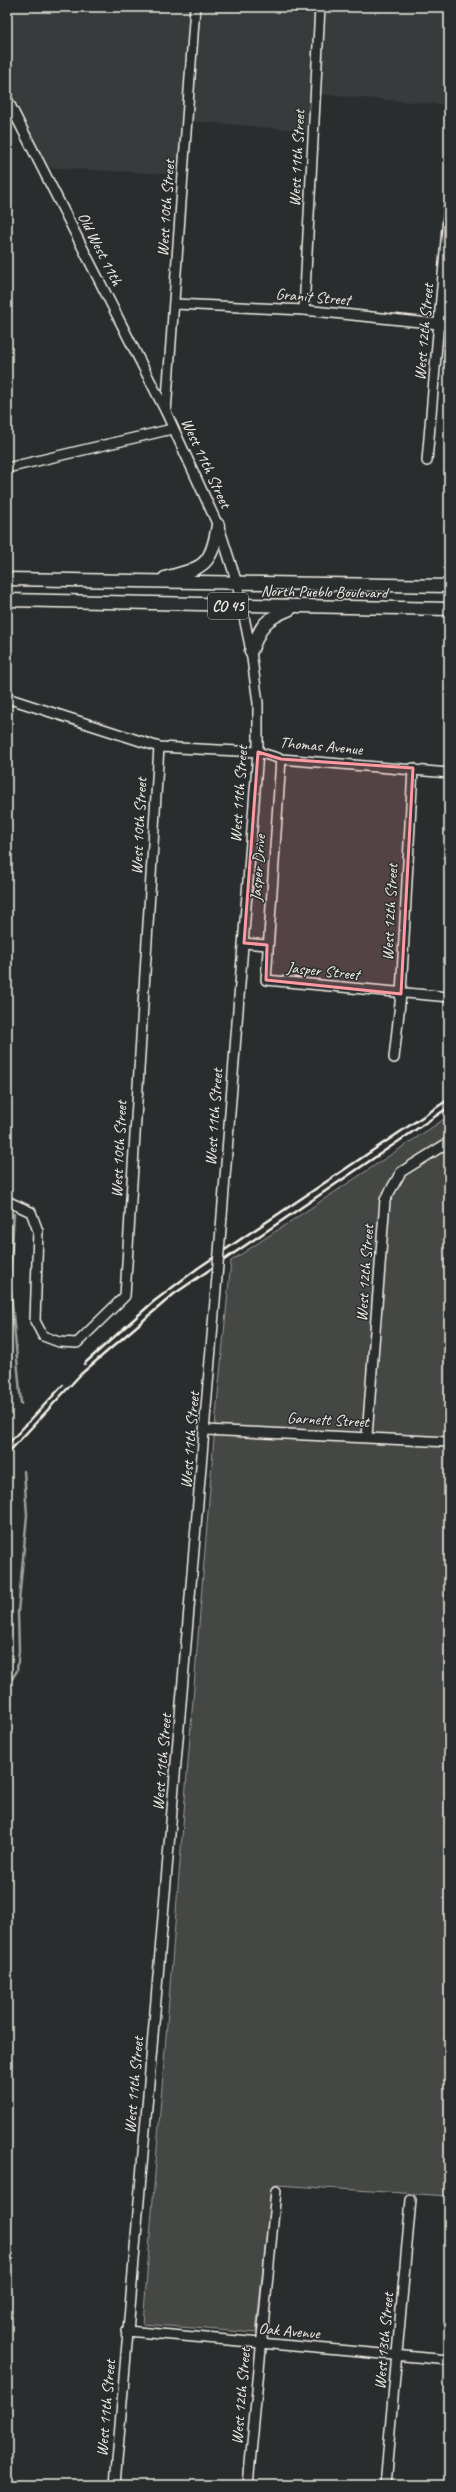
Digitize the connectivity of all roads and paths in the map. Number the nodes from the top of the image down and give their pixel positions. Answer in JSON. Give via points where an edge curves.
{"nodes":[{"id":1,"x":195,"y":7,"type":"edge"},
{"id":2,"x":320,"y":7,"type":"edge"},
{"id":3,"x":7,"y":99,"type":"edge"},
{"id":4,"x":449,"y":205,"type":"edge"},
{"id":5,"x":175,"y":304,"type":"junction"},
{"id":6,"x":304,"y":310,"type":"junction"},
{"id":7,"x":444,"y":324,"type":"edge"},
{"id":8,"x":166,"y":412,"type":"junction"},
{"id":9,"x":172,"y":428,"type":"junction"},
{"id":10,"x":427,"y":461,"type":"dead end"},
{"id":11,"x":7,"y":468,"type":"edge"},
{"id":12,"x":218,"y":525,"type":"junction"},
{"id":13,"x":7,"y":579,"type":"edge"},
{"id":14,"x":153,"y":582,"type":"junction"},
{"id":15,"x":237,"y":584,"type":"junction"},
{"id":16,"x":449,"y":586,"type":"edge"},
{"id":17,"x":7,"y":600,"type":"edge"},
{"id":18,"x":241,"y":606,"type":"junction"},
{"id":19,"x":295,"y":607,"type":"junction"},
{"id":20,"x":449,"y":609,"type":"edge"},
{"id":21,"x":251,"y":651,"type":"junction"},
{"id":22,"x":7,"y":698,"type":"edge"},
{"id":23,"x":159,"y":747,"type":"junction"},
{"id":24,"x":258,"y":752,"type":"junction"},
{"id":25,"x":281,"y":759,"type":"junction"},
{"id":26,"x":413,"y":768,"type":"junction"},
{"id":27,"x":449,"y":773,"type":"edge"},
{"id":28,"x":244,"y":943,"type":"junction"},
{"id":29,"x":267,"y":945,"type":"junction"},
{"id":30,"x":266,"y":980,"type":"joint"},
{"id":31,"x":401,"y":994,"type":"junction"},
{"id":32,"x":449,"y":997,"type":"edge"},
{"id":33,"x":394,"y":1058,"type":"dead end"},
{"id":34,"x":449,"y":1142,"type":"edge"},
{"id":35,"x":7,"y":1201,"type":"edge"},
{"id":36,"x":206,"y":1430,"type":"junction"},
{"id":37,"x":367,"y":1436,"type":"junction"},
{"id":38,"x":449,"y":1442,"type":"edge"},
{"id":39,"x":276,"y":2191,"type":"dead end"},
{"id":40,"x":411,"y":2200,"type":"dead end"},
{"id":41,"x":127,"y":2331,"type":"junction"},
{"id":42,"x":261,"y":2344,"type":"junction"},
{"id":43,"x":398,"y":2355,"type":"junction"},
{"id":44,"x":449,"y":2360,"type":"edge"},
{"id":45,"x":115,"y":2485,"type":"edge"},
{"id":46,"x":248,"y":2485,"type":"edge"},
{"id":47,"x":385,"y":2485,"type":"edge"}],
"edges":[{"from":1,"to":5,"type":"street","name":"West 10th Street"},
{"from":2,"to":6,"type":"street","name":"West 11th Street"},
{"from":3,"to":8,"type":"street","name":"Old West 11th"},
{"from":4,"to":7,"type":"street","name":"West 12th Street"},
{"from":5,"to":6,"type":"street","name":"Granit Street"},
{"from":5,"to":8,"type":"street","name":"West 10th Street"},
{"from":6,"to":7,"type":"street","name":"Granit Street"},
{"from":7,"to":10,"type":"street","name":"West 12th Street"},
{"from":8,"to":9,"type":"street","name":"West 11th Street"},
{"from":9,"to":11,"type":"street"},
{"from":9,"to":12,"type":"street","name":"West 11th Street"},
{"from":12,"to":14,"type":"main road","via":[[214,548],[209,558],[198,569]]},
{"from":12,"to":15,"type":"street","name":"West 11th Street"},
{"from":13,"to":14,"type":"main road","name":"North Pueblo Boulevard","number":"CO 45"},
{"from":14,"to":15,"type":"main road","name":"North Pueblo Boulevard","number":"CO 45"},
{"from":15,"to":16,"type":"main road","name":"North Pueblo Boulevard","number":"CO 45"},
{"from":15,"to":18,"type":"street","name":"West 11th Street"},
{"from":17,"to":18,"type":"main road","name":"North Pueblo Boulevard","number":"CO 45"},
{"from":18,"to":19,"type":"main road","name":"North Pueblo Boulevard","number":"CO 45"},
{"from":18,"to":21,"type":"street","name":"West 11th Street"},
{"from":19,"to":20,"type":"main road","name":"North Pueblo Boulevard","number":"CO 45"},
{"from":19,"to":21,"type":"main road","via":[[268,619],[262,625]]},
{"from":21,"to":24,"type":"street","name":"West 11th Street","via":[[258,703]]},
{"from":22,"to":23,"type":"street","name":"Thomas Avenue"},
{"from":23,"to":24,"type":"street","name":"Thomas Avenue"},
{"from":23,"to":35,"type":"street","name":"West 10th Street","via":[[125,1296],[77,1343],[59,1342],[43,1336],[35,1322],[38,1231],[32,1212]]},
{"from":24,"to":25,"type":"street","name":"Thomas Avenue"},
{"from":24,"to":28,"type":"street","name":"West 11th Street"},
{"from":25,"to":26,"type":"street","name":"Thomas Avenue"},
{"from":25,"to":29,"type":"street","name":"Jasper Drive"},
{"from":26,"to":27,"type":"street","name":"Thomas Avenue"},
{"from":26,"to":31,"type":"street","name":"West 12th Street"},
{"from":28,"to":29,"type":"street"},
{"from":28,"to":36,"type":"street","name":"West 11th Street","bridge":true},
{"from":29,"to":30,"type":"street","name":"Jasper Drive"},
{"from":30,"to":31,"type":"street","name":"Jasper Street"},
{"from":31,"to":32,"type":"street","name":"Jasper Street"},
{"from":31,"to":33,"type":"street","name":"West 12th Street"},
{"from":34,"to":37,"type":"street","name":"West 12th Street","via":[[401,1172],[385,1200]]},
{"from":36,"to":37,"type":"street","name":"Garnett Street"},
{"from":36,"to":41,"type":"street","name":"West 11th Street"},
{"from":37,"to":38,"type":"street","name":"Garnett Street"},
{"from":39,"to":42,"type":"street","name":"West 12th Street"},
{"from":40,"to":43,"type":"street","name":"West 13th Street"},
{"from":41,"to":42,"type":"street","name":"Oak Avenue"},
{"from":41,"to":45,"type":"street","name":"West 11th Street"},
{"from":42,"to":43,"type":"street","name":"Oak Avenue"},
{"from":42,"to":46,"type":"street","name":"West 12th Street"},
{"from":43,"to":44,"type":"street","name":"Oak Avenue"},
{"from":43,"to":47,"type":"street","name":"West 13th Street"}]}
